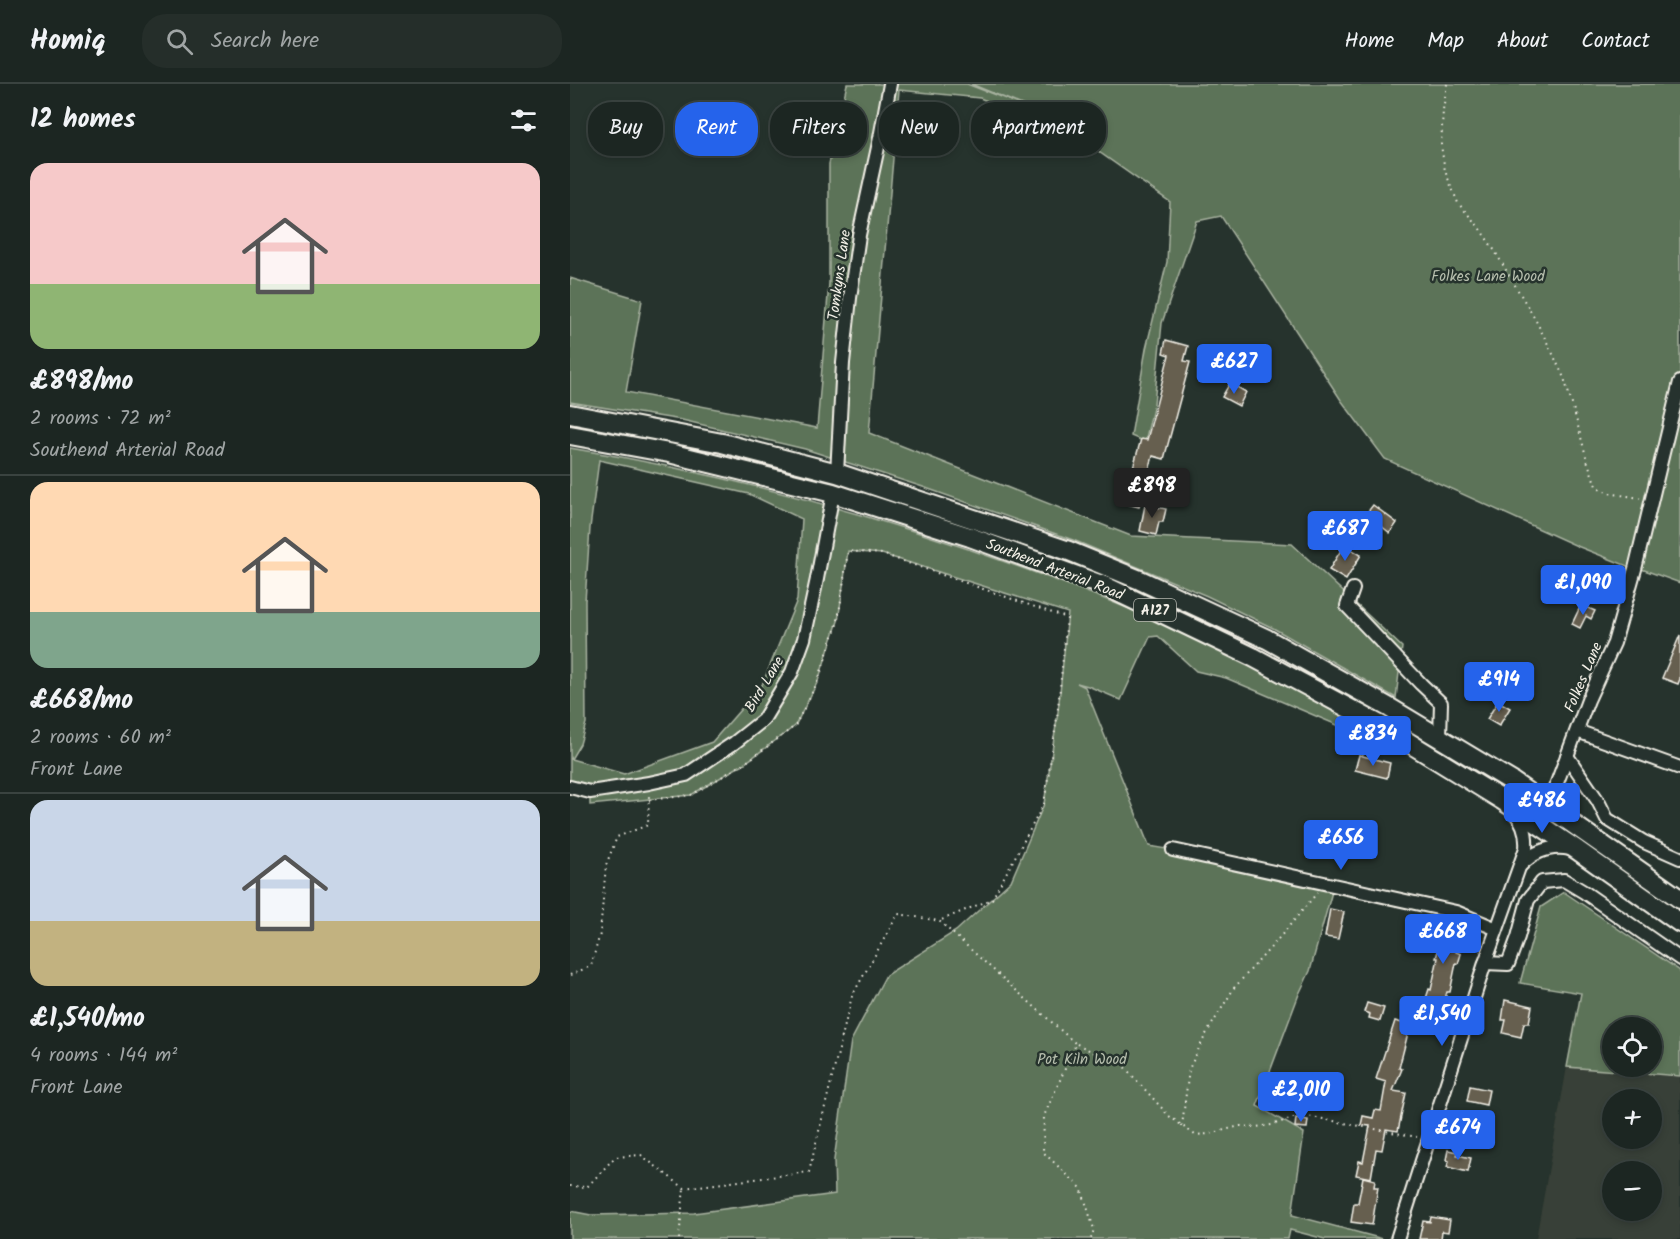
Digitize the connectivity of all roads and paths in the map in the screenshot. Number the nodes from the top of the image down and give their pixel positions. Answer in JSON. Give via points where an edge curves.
{"nodes":[{"id":1,"x":890,"y":84,"type":"edge"},
{"id":2,"x":1447,"y":84,"type":"edge"},
{"id":3,"x":1680,"y":382,"type":"edge"},
{"id":4,"x":570,"y":414,"type":"edge"},
{"id":5,"x":570,"y":435,"type":"edge"},
{"id":6,"x":837,"y":472,"type":"junction"},
{"id":7,"x":833,"y":493,"type":"junction"},
{"id":8,"x":1653,"y":499,"type":"junction"},
{"id":9,"x":1353,"y":589,"type":"dead end"},
{"id":10,"x":1577,"y":731,"type":"junction"},
{"id":11,"x":1440,"y":737,"type":"junction"},
{"id":12,"x":1567,"y":756,"type":"junction"},
{"id":13,"x":1680,"y":768,"type":"edge"},
{"id":14,"x":649,"y":783,"type":"junction"},
{"id":15,"x":570,"y":787,"type":"edge"},
{"id":16,"x":649,"y":800,"type":"junction"},
{"id":17,"x":1502,"y":800,"type":"junction"},
{"id":18,"x":1545,"y":804,"type":"junction"},
{"id":19,"x":1173,"y":850,"type":"dead end"},
{"id":20,"x":1577,"y":850,"type":"junction"},
{"id":21,"x":1680,"y":858,"type":"edge"},
{"id":22,"x":1520,"y":865,"type":"junction"},
{"id":23,"x":1325,"y":883,"type":"junction"},
{"id":24,"x":1680,"y":899,"type":"edge"},
{"id":25,"x":939,"y":921,"type":"junction"},
{"id":26,"x":1680,"y":923,"type":"edge"},
{"id":27,"x":1497,"y":929,"type":"junction"},
{"id":28,"x":1680,"y":959,"type":"edge"},
{"id":29,"x":1485,"y":963,"type":"junction"},
{"id":30,"x":570,"y":975,"type":"edge"},
{"id":31,"x":1076,"y":1044,"type":"junction"},
{"id":32,"x":1182,"y":1126,"type":"junction"},
{"id":33,"x":1428,"y":1139,"type":"junction"},
{"id":34,"x":570,"y":1186,"type":"edge"},
{"id":35,"x":684,"y":1188,"type":"junction"},
{"id":36,"x":679,"y":1239,"type":"edge"},
{"id":37,"x":1091,"y":1239,"type":"edge"},
{"id":38,"x":1397,"y":1239,"type":"edge"}],
"edges":[{"from":1,"to":6,"type":"street","name":"Tomkyns Lane","via":[[853,277]]},
{"from":2,"to":8,"type":"path","via":[[1441,145],[1445,171],[1458,203],[1493,248],[1552,352],[1564,378],[1596,486],[1615,495]]},
{"from":3,"to":8,"type":"street","name":"Folkes Lane"},
{"from":4,"to":6,"type":"highway","name":"Southend Arterial Road","number":"A127","via":[[722,443]]},
{"from":5,"to":7,"type":"highway","name":"Southend Arterial Road","number":"A127","via":[[669,453]]},
{"from":6,"to":11,"type":"highway","name":"Southend Arterial Road","number":"A127","via":[[1069,551],[1140,580],[1267,639]]},
{"from":7,"to":14,"type":"street","name":"Bird Lane","via":[[804,639],[792,672],[763,720],[686,775]]},
{"from":7,"to":17,"type":"highway","name":"Southend Arterial Road","number":"A127","via":[[1107,587],[1316,690]]},
{"from":8,"to":10,"type":"street","name":"Folkes Lane","via":[[1614,643]]},
{"from":9,"to":11,"type":"street","via":[[1347,606],[1441,703]]},
{"from":10,"to":12,"type":"street","name":"Folkes Lane"},
{"from":10,"to":13,"type":"street"},
{"from":11,"to":18,"type":"highway","name":"Southend Arterial Road","number":"A127"},
{"from":12,"to":18,"type":"street","name":"Folkes Lane","via":[[1552,796]]},
{"from":12,"to":21,"type":"street","via":[[1607,819]]},
{"from":14,"to":15,"type":"street","name":"Bird Lane","via":[[590,792]]},
{"from":14,"to":16,"type":"path"},
{"from":16,"to":25,"type":"path","via":[[691,795],[745,763],[795,726],[818,681],[838,621],[848,551],[882,554],[1067,618],[1044,804],[992,899]]},
{"from":16,"to":30,"type":"path","via":[[648,825],[616,837],[606,865],[600,934],[591,966]]},
{"from":17,"to":20,"type":"highway","name":"Southend Arterial Road","number":"A127"},
{"from":17,"to":22,"type":"street","via":[[1524,827],[1527,841]]},
{"from":18,"to":24,"type":"highway","name":"Southend Arterial Road","number":"A127"},
{"from":19,"to":23,"type":"street"},
{"from":20,"to":22,"type":"street","via":[[1546,849]]},
{"from":20,"to":26,"type":"highway","name":"Southend Arterial Road","number":"A127"},
{"from":22,"to":27,"type":"street"},
{"from":23,"to":27,"type":"street","via":[[1456,912]]},
{"from":23,"to":32,"type":"path","via":[[1234,988],[1205,1036],[1189,1069]]},
{"from":25,"to":31,"type":"path"},
{"from":25,"to":35,"type":"path","via":[[898,914],[852,996],[809,1172]]},
{"from":27,"to":29,"type":"street"},
{"from":28,"to":29,"type":"street","via":[[1564,880],[1542,882],[1528,900],[1509,964]]},
{"from":29,"to":33,"type":"street"},
{"from":31,"to":32,"type":"path","via":[[1119,1061]]},
{"from":31,"to":37,"type":"path","via":[[1044,1116],[1043,1152],[1081,1188],[1094,1229]]},
{"from":32,"to":33,"type":"path","via":[[1195,1135],[1209,1134],[1240,1126],[1272,1125],[1302,1115]]},
{"from":33,"to":38,"type":"street"},
{"from":34,"to":35,"type":"path","via":[[587,1187],[615,1157],[641,1155]]},
{"from":35,"to":36,"type":"path"}]}
